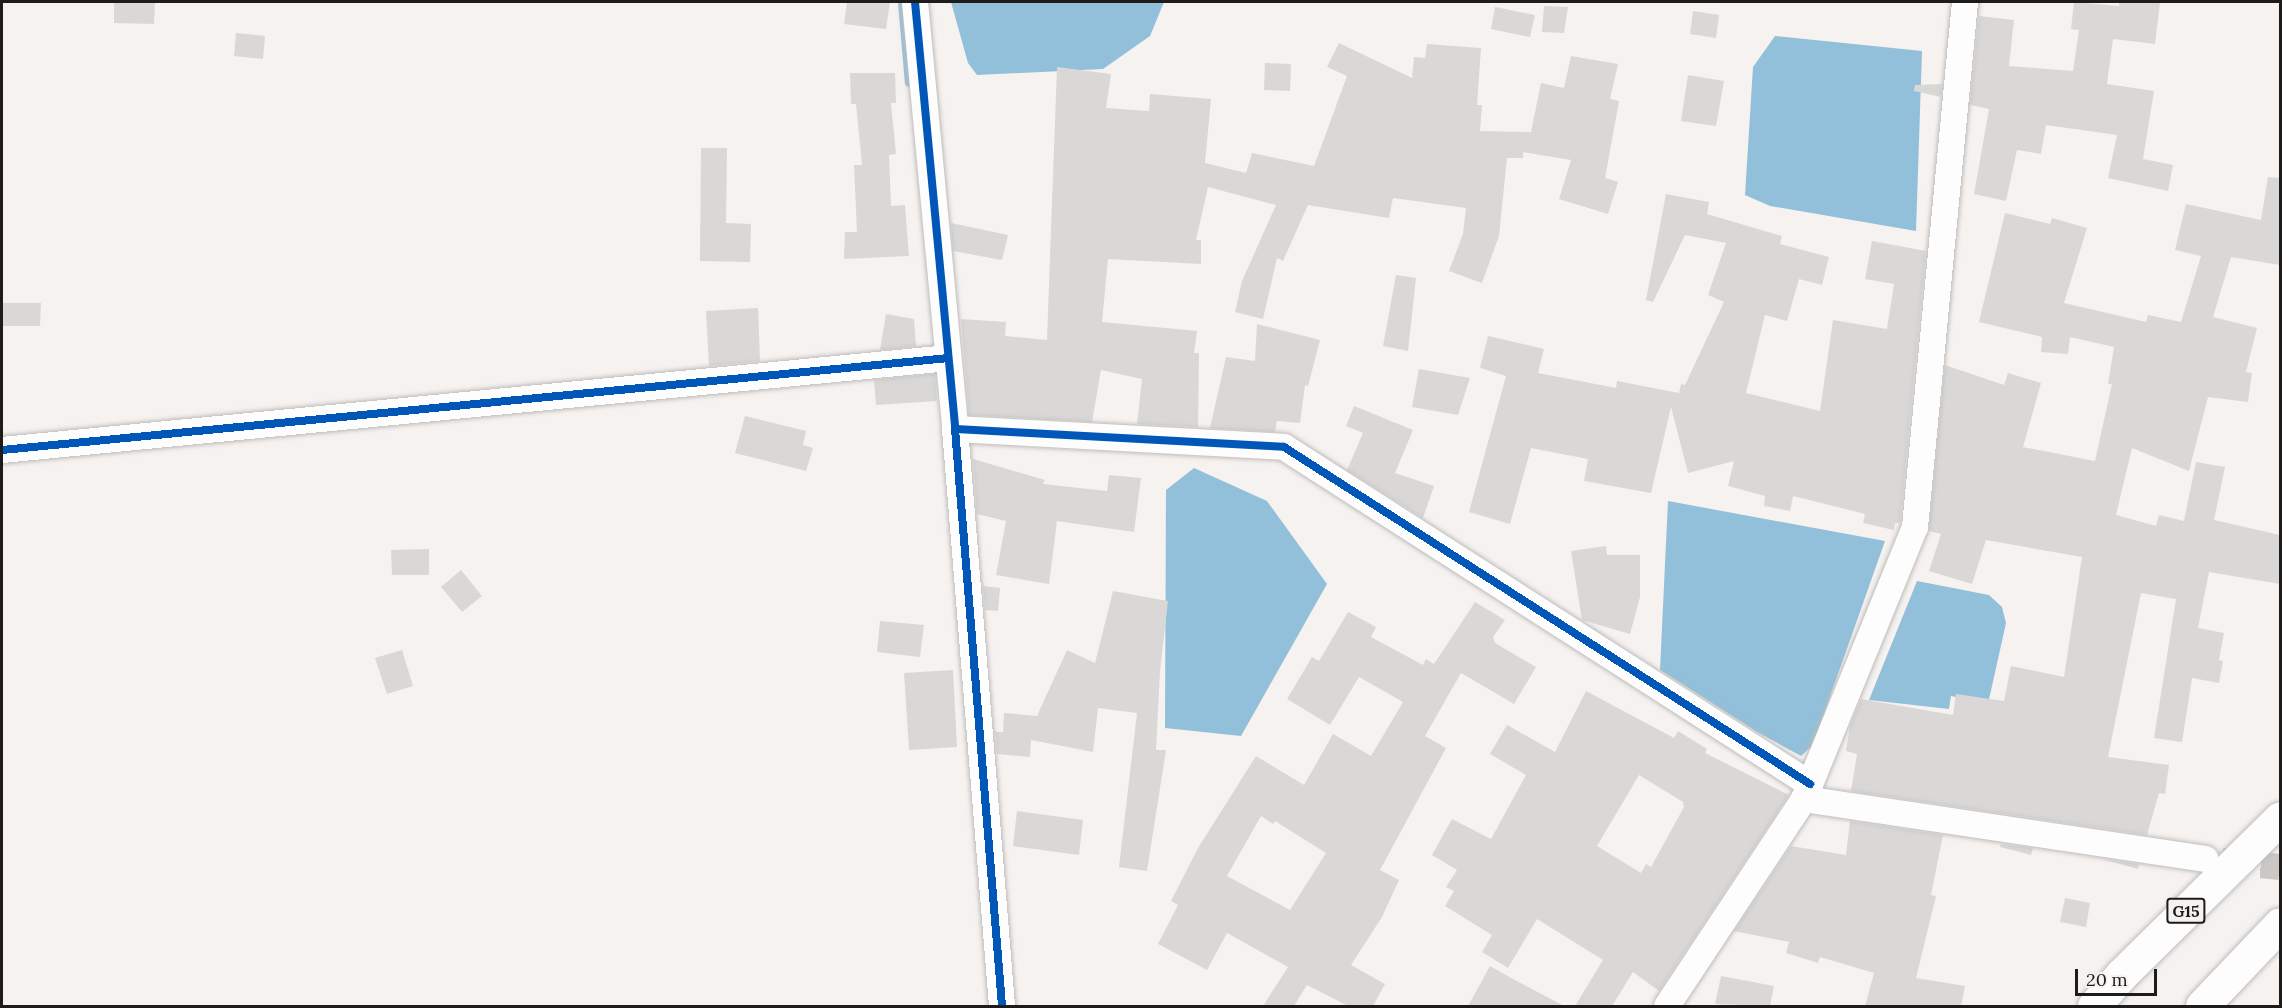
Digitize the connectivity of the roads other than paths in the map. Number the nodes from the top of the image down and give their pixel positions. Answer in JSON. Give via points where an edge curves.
{"nodes":[{"id":1,"x":915,"y":2,"type":"edge"},
{"id":2,"x":1965,"y":2,"type":"edge"},
{"id":3,"x":948,"y":358,"type":"junction"},
{"id":4,"x":955,"y":429,"type":"junction"},
{"id":5,"x":2,"y":450,"type":"edge"},
{"id":6,"x":1807,"y":792,"type":"junction"},
{"id":7,"x":2280,"y":818,"type":"edge"},
{"id":8,"x":2206,"y":859,"type":"tunnel mouth"},
{"id":9,"x":2280,"y":924,"type":"edge"},
{"id":10,"x":1002,"y":1006,"type":"edge"},
{"id":11,"x":1667,"y":1006,"type":"edge"},
{"id":12,"x":2094,"y":1006,"type":"edge"},
{"id":13,"x":2202,"y":1006,"type":"edge"}],
"edges":[{"from":1,"to":3,"type":"street"},
{"from":2,"to":6,"type":"street","via":[[1915,527]]},
{"from":3,"to":4,"type":"street"},
{"from":3,"to":5,"type":"street"},
{"from":4,"to":6,"type":"street","via":[[1284,447]]},
{"from":4,"to":10,"type":"street"},
{"from":6,"to":8,"type":"street"},
{"from":6,"to":11,"type":"street"},
{"from":7,"to":12,"type":"highway","number":"G15"},
{"from":9,"to":13,"type":"highway"}]}
